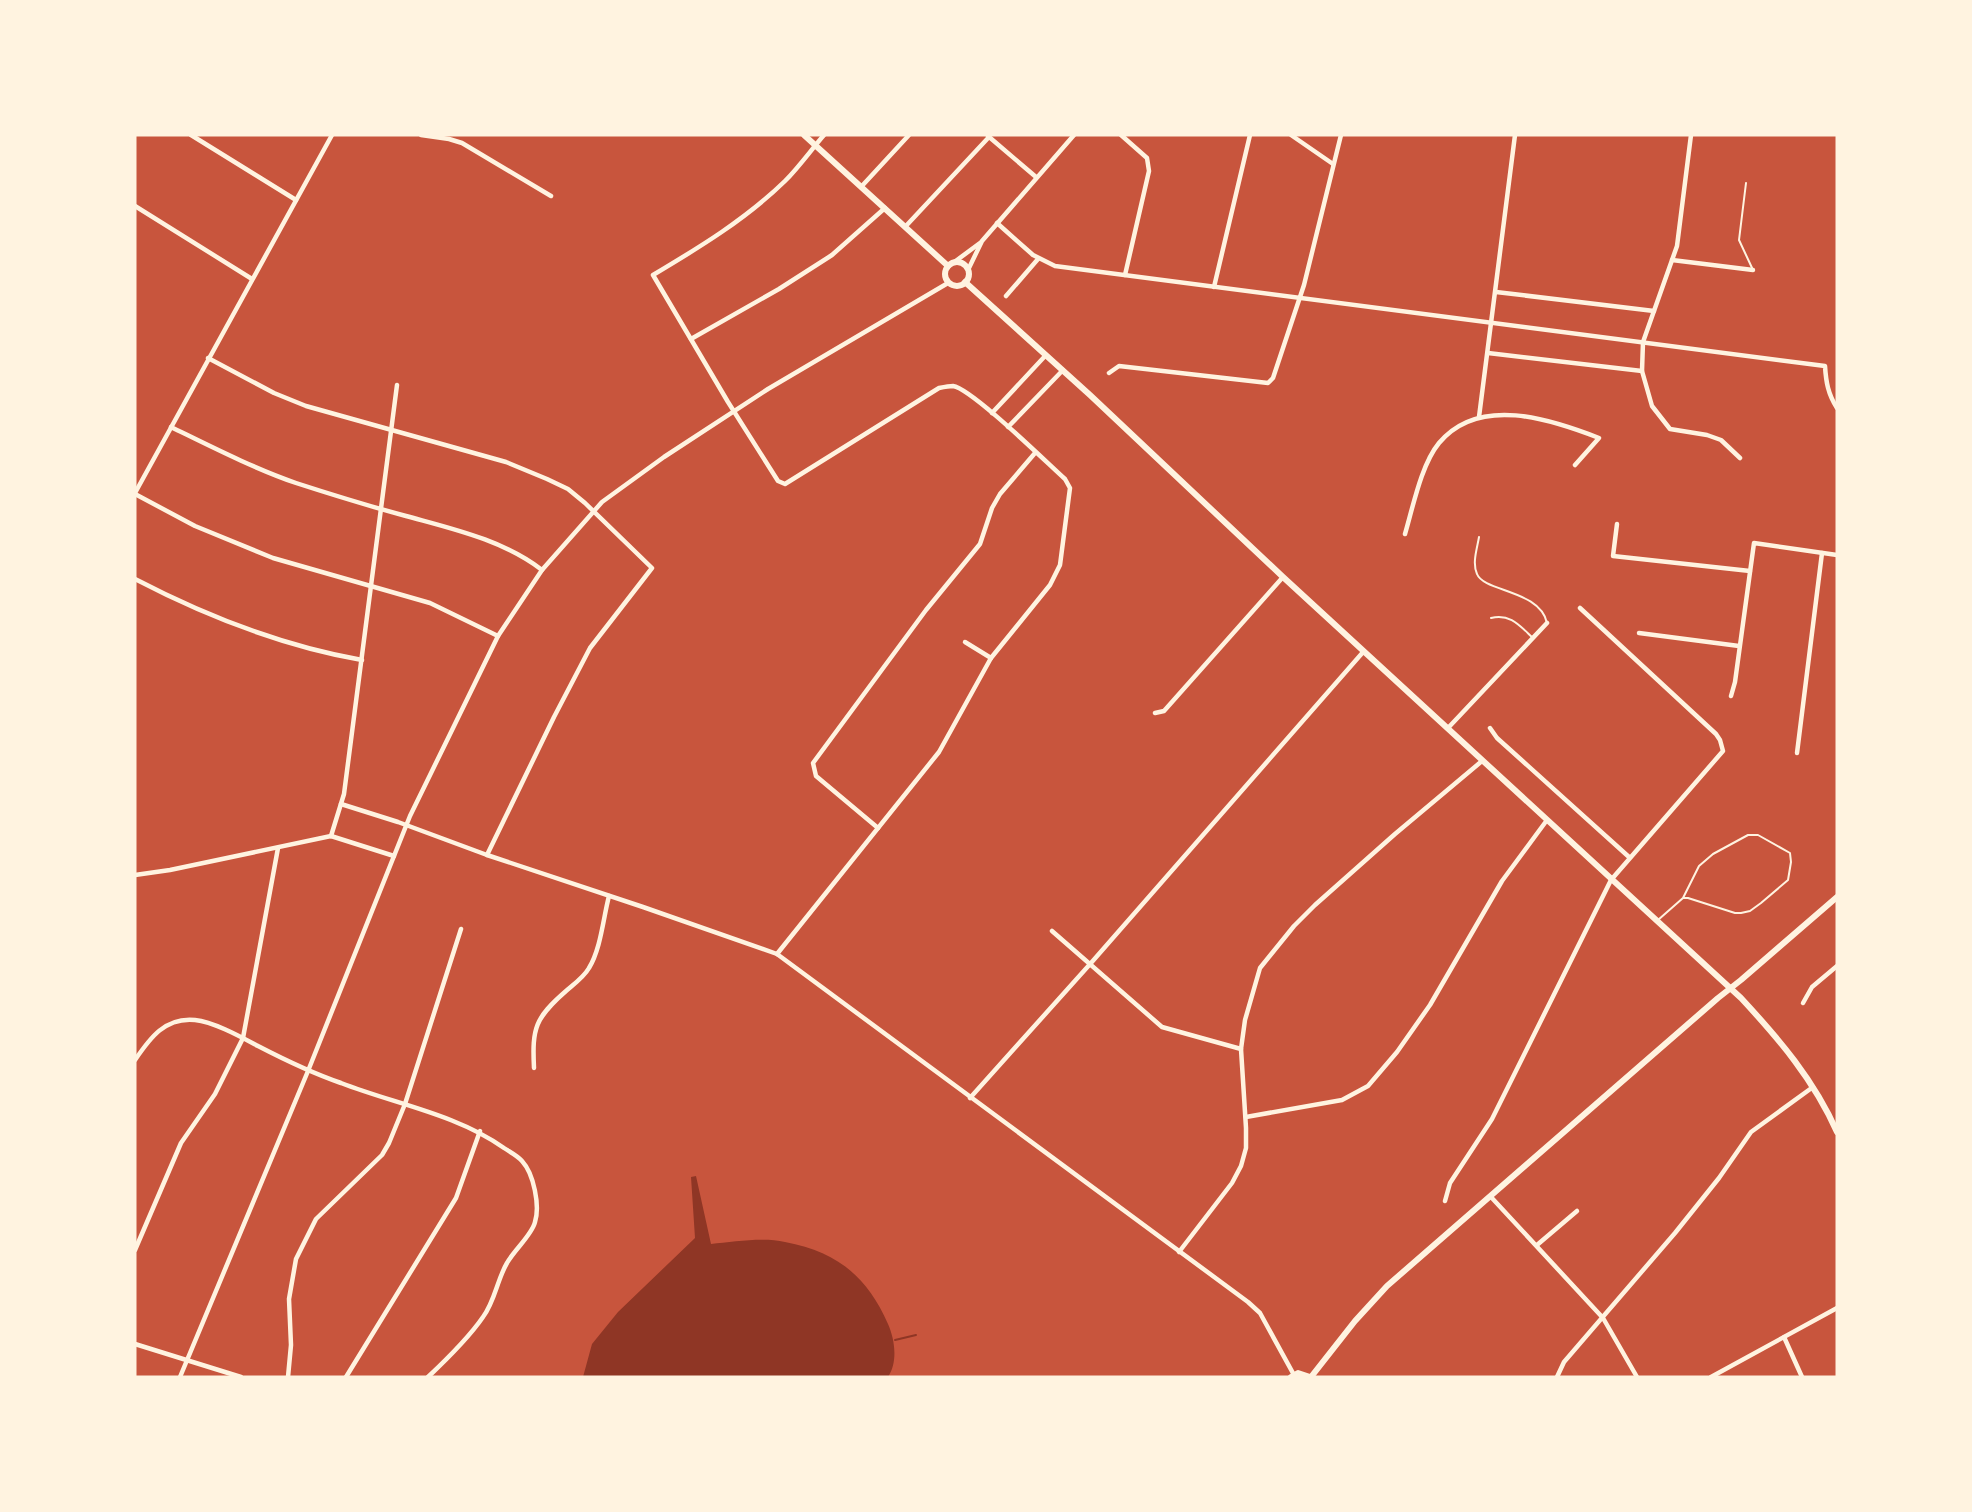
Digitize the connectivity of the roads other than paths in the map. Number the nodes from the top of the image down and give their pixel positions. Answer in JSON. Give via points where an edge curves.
{"nodes":[{"id":1,"x":191,"y":135,"type":"edge"},
{"id":2,"x":332,"y":135,"type":"edge"},
{"id":3,"x":421,"y":135,"type":"edge"},
{"id":4,"x":804,"y":135,"type":"edge"},
{"id":5,"x":824,"y":135,"type":"edge"},
{"id":6,"x":909,"y":135,"type":"edge"},
{"id":7,"x":1074,"y":135,"type":"edge"},
{"id":8,"x":1121,"y":135,"type":"edge"},
{"id":9,"x":1250,"y":135,"type":"edge"},
{"id":10,"x":1291,"y":135,"type":"edge"},
{"id":11,"x":1341,"y":135,"type":"edge"},
{"id":12,"x":1515,"y":135,"type":"edge"},
{"id":13,"x":1691,"y":135,"type":"edge"},
{"id":14,"x":988,"y":136,"type":"edge"},
{"id":15,"x":456,"y":138,"type":"edge"},
{"id":16,"x":816,"y":145,"type":"junction"},
{"id":17,"x":1333,"y":164,"type":"junction"},
{"id":18,"x":1036,"y":177,"type":"junction"},
{"id":19,"x":1746,"y":183,"type":"dead end"},
{"id":20,"x":861,"y":187,"type":"junction"},
{"id":21,"x":550,"y":196,"type":"dead end"},
{"id":22,"x":296,"y":200,"type":"junction"},
{"id":23,"x":135,"y":206,"type":"edge"},
{"id":24,"x":885,"y":208,"type":"junction"},
{"id":25,"x":997,"y":223,"type":"junction"},
{"id":26,"x":905,"y":227,"type":"junction"},
{"id":27,"x":982,"y":242,"type":"junction"},
{"id":28,"x":1038,"y":259,"type":"junction"},
{"id":29,"x":1672,"y":260,"type":"junction"},
{"id":30,"x":950,"y":264,"type":"junction"},
{"id":31,"x":968,"y":270,"type":"junction"},
{"id":32,"x":1753,"y":270,"type":"joint"},
{"id":33,"x":1125,"y":276,"type":"junction"},
{"id":34,"x":252,"y":279,"type":"junction"},
{"id":35,"x":965,"y":282,"type":"junction"},
{"id":36,"x":948,"y":283,"type":"junction"},
{"id":37,"x":1214,"y":287,"type":"junction"},
{"id":38,"x":1496,"y":292,"type":"junction"},
{"id":39,"x":1006,"y":296,"type":"dead end"},
{"id":40,"x":1300,"y":299,"type":"junction"},
{"id":41,"x":1654,"y":311,"type":"junction"},
{"id":42,"x":1492,"y":323,"type":"junction"},
{"id":43,"x":691,"y":339,"type":"junction"},
{"id":44,"x":1643,"y":342,"type":"junction"},
{"id":45,"x":1488,"y":353,"type":"junction"},
{"id":46,"x":1046,"y":355,"type":"junction"},
{"id":47,"x":208,"y":358,"type":"junction"},
{"id":48,"x":1063,"y":370,"type":"junction"},
{"id":49,"x":1642,"y":371,"type":"junction"},
{"id":50,"x":1109,"y":373,"type":"dead end"},
{"id":51,"x":397,"y":385,"type":"dead end"},
{"id":52,"x":1837,"y":408,"type":"edge"},
{"id":53,"x":733,"y":411,"type":"junction"},
{"id":54,"x":992,"y":413,"type":"junction"},
{"id":55,"x":1479,"y":417,"type":"junction"},
{"id":56,"x":171,"y":427,"type":"junction"},
{"id":57,"x":1008,"y":427,"type":"junction"},
{"id":58,"x":391,"y":430,"type":"junction"},
{"id":59,"x":1035,"y":453,"type":"junction"},
{"id":60,"x":1740,"y":458,"type":"dead end"},
{"id":61,"x":1575,"y":465,"type":"dead end"},
{"id":62,"x":135,"y":494,"type":"edge"},
{"id":63,"x":381,"y":509,"type":"junction"},
{"id":64,"x":592,"y":511,"type":"junction"},
{"id":65,"x":1617,"y":524,"type":"dead end"},
{"id":66,"x":1405,"y":534,"type":"dead end"},
{"id":67,"x":1479,"y":537,"type":"dead end"},
{"id":68,"x":1822,"y":553,"type":"junction"},
{"id":69,"x":1837,"y":555,"type":"edge"},
{"id":70,"x":542,"y":570,"type":"junction"},
{"id":71,"x":1750,"y":571,"type":"junction"},
{"id":72,"x":1283,"y":577,"type":"junction"},
{"id":73,"x":135,"y":579,"type":"edge"},
{"id":74,"x":371,"y":587,"type":"junction"},
{"id":75,"x":1580,"y":608,"type":"dead end"},
{"id":76,"x":1491,"y":618,"type":"dead end"},
{"id":77,"x":1547,"y":623,"type":"joint"},
{"id":78,"x":1639,"y":633,"type":"dead end"},
{"id":79,"x":498,"y":636,"type":"junction"},
{"id":80,"x":1533,"y":638,"type":"junction"},
{"id":81,"x":965,"y":642,"type":"dead end"},
{"id":82,"x":1740,"y":646,"type":"junction"},
{"id":83,"x":1364,"y":651,"type":"junction"},
{"id":84,"x":991,"y":658,"type":"junction"},
{"id":85,"x":362,"y":660,"type":"junction"},
{"id":86,"x":1731,"y":696,"type":"dead end"},
{"id":87,"x":1155,"y":713,"type":"dead end"},
{"id":88,"x":1448,"y":728,"type":"junction"},
{"id":89,"x":1490,"y":728,"type":"dead end"},
{"id":90,"x":1797,"y":753,"type":"dead end"},
{"id":91,"x":1482,"y":761,"type":"junction"},
{"id":92,"x":341,"y":804,"type":"junction"},
{"id":93,"x":1547,"y":820,"type":"junction"},
{"id":94,"x":406,"y":825,"type":"junction"},
{"id":95,"x":878,"y":828,"type":"junction"},
{"id":96,"x":331,"y":836,"type":"junction"},
{"id":97,"x":278,"y":848,"type":"junction"},
{"id":98,"x":487,"y":855,"type":"junction"},
{"id":99,"x":394,"y":856,"type":"junction"},
{"id":100,"x":1629,"y":857,"type":"junction"},
{"id":101,"x":135,"y":874,"type":"edge"},
{"id":102,"x":1611,"y":880,"type":"junction"},
{"id":103,"x":609,"y":896,"type":"junction"},
{"id":104,"x":1837,"y":897,"type":"edge"},
{"id":105,"x":1683,"y":898,"type":"junction"},
{"id":106,"x":1657,"y":921,"type":"junction"},
{"id":107,"x":461,"y":929,"type":"dead end"},
{"id":108,"x":1052,"y":931,"type":"dead end"},
{"id":109,"x":777,"y":954,"type":"junction"},
{"id":110,"x":1090,"y":963,"type":"junction"},
{"id":111,"x":1837,"y":966,"type":"edge"},
{"id":112,"x":1731,"y":988,"type":"junction"},
{"id":113,"x":1803,"y":1003,"type":"dead end"},
{"id":114,"x":243,"y":1038,"type":"junction"},
{"id":115,"x":1241,"y":1049,"type":"junction"},
{"id":116,"x":135,"y":1060,"type":"edge"},
{"id":117,"x":534,"y":1068,"type":"dead end"},
{"id":118,"x":308,"y":1071,"type":"junction"},
{"id":119,"x":1814,"y":1087,"type":"junction"},
{"id":120,"x":970,"y":1098,"type":"junction"},
{"id":121,"x":405,"y":1104,"type":"junction"},
{"id":122,"x":1246,"y":1117,"type":"junction"},
{"id":123,"x":1837,"y":1129,"type":"edge"},
{"id":124,"x":480,"y":1131,"type":"junction"},
{"id":125,"x":1491,"y":1197,"type":"junction"},
{"id":126,"x":1445,"y":1201,"type":"dead end"},
{"id":127,"x":1577,"y":1211,"type":"dead end"},
{"id":128,"x":1537,"y":1245,"type":"junction"},
{"id":129,"x":135,"y":1250,"type":"edge"},
{"id":130,"x":1179,"y":1252,"type":"junction"},
{"id":131,"x":1837,"y":1308,"type":"edge"},
{"id":132,"x":1603,"y":1318,"type":"junction"},
{"id":133,"x":1784,"y":1337,"type":"junction"},
{"id":134,"x":135,"y":1344,"type":"edge"},
{"id":135,"x":186,"y":1360,"type":"junction"},
{"id":136,"x":1293,"y":1376,"type":"edge"},
{"id":137,"x":180,"y":1377,"type":"edge"},
{"id":138,"x":241,"y":1377,"type":"edge"},
{"id":139,"x":288,"y":1377,"type":"edge"},
{"id":140,"x":346,"y":1377,"type":"edge"},
{"id":141,"x":428,"y":1377,"type":"edge"},
{"id":142,"x":1310,"y":1377,"type":"edge"},
{"id":143,"x":1557,"y":1377,"type":"edge"},
{"id":144,"x":1637,"y":1377,"type":"edge"},
{"id":145,"x":1711,"y":1377,"type":"edge"},
{"id":146,"x":1803,"y":1377,"type":"edge"}],
"edges":[{"from":1,"to":22,"type":"street"},
{"from":2,"to":22,"type":"street"},
{"from":3,"to":15,"type":"street"},
{"from":4,"to":16,"type":"street"},
{"from":5,"to":16,"type":"street"},
{"from":6,"to":20,"type":"street"},
{"from":7,"to":18,"type":"street"},
{"from":8,"to":33,"type":"street","via":[[1147,158],[1149,171]]},
{"from":9,"to":37,"type":"street"},
{"from":10,"to":17,"type":"street"},
{"from":11,"to":17,"type":"street"},
{"from":12,"to":38,"type":"street"},
{"from":13,"to":29,"type":"street"},
{"from":14,"to":18,"type":"street"},
{"from":14,"to":26,"type":"street"},
{"from":15,"to":21,"type":"street"},
{"from":16,"to":20,"type":"street"},
{"from":16,"to":43,"type":"street","via":[[786,180],[748,214],[653,275]]},
{"from":17,"to":40,"type":"street"},
{"from":18,"to":25,"type":"street"},
{"from":19,"to":32,"type":"lane","via":[[1739,240]]},
{"from":20,"to":24,"type":"street"},
{"from":22,"to":34,"type":"street"},
{"from":23,"to":34,"type":"street"},
{"from":24,"to":26,"type":"street"},
{"from":24,"to":43,"type":"street","via":[[832,255]]},
{"from":25,"to":27,"type":"street"},
{"from":25,"to":28,"type":"street"},
{"from":26,"to":30,"type":"street"},
{"from":27,"to":30,"type":"street"},
{"from":27,"to":31,"type":"street"},
{"from":28,"to":33,"type":"street","via":[[1055,266]]},
{"from":28,"to":39,"type":"street"},
{"from":29,"to":32,"type":"street"},
{"from":29,"to":41,"type":"street"},
{"from":30,"to":31,"type":"street","via":[[963,264]]},
{"from":30,"to":36,"type":"street","via":[[945,275]]},
{"from":31,"to":35,"type":"street"},
{"from":33,"to":37,"type":"street"},
{"from":34,"to":47,"type":"street"},
{"from":35,"to":36,"type":"street","via":[[956,286]]},
{"from":35,"to":46,"type":"street"},
{"from":36,"to":53,"type":"street"},
{"from":37,"to":40,"type":"street"},
{"from":38,"to":41,"type":"street"},
{"from":38,"to":42,"type":"street"},
{"from":40,"to":42,"type":"street"},
{"from":40,"to":50,"type":"street","via":[[1268,383],[1119,366]]},
{"from":41,"to":44,"type":"street"},
{"from":42,"to":44,"type":"street"},
{"from":42,"to":45,"type":"street"},
{"from":43,"to":53,"type":"street"},
{"from":44,"to":49,"type":"street"},
{"from":44,"to":52,"type":"street","via":[[1825,366],[1826,382]]},
{"from":45,"to":49,"type":"street"},
{"from":45,"to":55,"type":"street"},
{"from":46,"to":48,"type":"street"},
{"from":46,"to":54,"type":"street"},
{"from":47,"to":56,"type":"street"},
{"from":47,"to":58,"type":"street","via":[[306,406]]},
{"from":48,"to":57,"type":"street"},
{"from":48,"to":72,"type":"street"},
{"from":49,"to":60,"type":"street","via":[[1652,406],[1670,429],[1714,437]]},
{"from":51,"to":58,"type":"street"},
{"from":53,"to":54,"type":"street","via":[[778,481],[785,484],[939,388],[954,386],[965,391]]},
{"from":53,"to":64,"type":"street"},
{"from":54,"to":57,"type":"street"},
{"from":55,"to":61,"type":"street","via":[[1528,417],[1599,438]]},
{"from":55,"to":66,"type":"street","via":[[1439,443],[1426,467]]},
{"from":56,"to":62,"type":"street"},
{"from":56,"to":63,"type":"street","via":[[295,483]]},
{"from":57,"to":59,"type":"street"},
{"from":58,"to":63,"type":"street"},
{"from":58,"to":64,"type":"street","via":[[528,470],[568,489]]},
{"from":59,"to":84,"type":"street","via":[[1070,488],[1059,565],[1050,585]]},
{"from":59,"to":95,"type":"street","via":[[1000,494],[980,544],[813,763],[816,776]]},
{"from":62,"to":74,"type":"street","via":[[195,526],[273,558]]},
{"from":63,"to":70,"type":"street","via":[[484,540]]},
{"from":63,"to":74,"type":"street"},
{"from":64,"to":70,"type":"street"},
{"from":64,"to":98,"type":"street","via":[[652,568],[590,648]]},
{"from":65,"to":71,"type":"street","via":[[1613,556]]},
{"from":67,"to":77,"type":"lane","via":[[1475,559],[1478,577],[1485,584],[1532,603],[1546,616]]},
{"from":68,"to":69,"type":"street"},
{"from":68,"to":71,"type":"street","via":[[1754,543]]},
{"from":68,"to":90,"type":"street"},
{"from":70,"to":79,"type":"street"},
{"from":71,"to":82,"type":"street"},
{"from":72,"to":83,"type":"street"},
{"from":72,"to":87,"type":"street","via":[[1164,711]]},
{"from":73,"to":85,"type":"street","via":[[238,626],[303,647]]},
{"from":74,"to":79,"type":"street","via":[[430,603]]},
{"from":74,"to":85,"type":"street"},
{"from":75,"to":100,"type":"street","via":[[1716,734],[1723,751]]},
{"from":76,"to":80,"type":"lane","via":[[1508,617]]},
{"from":77,"to":80,"type":"street"},
{"from":78,"to":82,"type":"street"},
{"from":79,"to":94,"type":"street"},
{"from":80,"to":88,"type":"street"},
{"from":81,"to":84,"type":"street"},
{"from":82,"to":86,"type":"street"},
{"from":83,"to":88,"type":"street"},
{"from":83,"to":110,"type":"street"},
{"from":84,"to":95,"type":"street","via":[[939,752]]},
{"from":85,"to":92,"type":"street"},
{"from":88,"to":91,"type":"street"},
{"from":89,"to":100,"type":"street"},
{"from":91,"to":93,"type":"street"},
{"from":91,"to":115,"type":"street","via":[[1294,926],[1260,968]]},
{"from":92,"to":94,"type":"street"},
{"from":92,"to":96,"type":"street"},
{"from":93,"to":102,"type":"street"},
{"from":93,"to":122,"type":"street","via":[[1502,881],[1430,1005],[1368,1086],[1342,1100]]},
{"from":94,"to":98,"type":"street"},
{"from":94,"to":99,"type":"street"},
{"from":95,"to":109,"type":"street"},
{"from":96,"to":97,"type":"street"},
{"from":96,"to":99,"type":"street"},
{"from":97,"to":101,"type":"street"},
{"from":97,"to":114,"type":"street"},
{"from":98,"to":103,"type":"street"},
{"from":99,"to":118,"type":"street"},
{"from":100,"to":102,"type":"street"},
{"from":102,"to":106,"type":"street"},
{"from":102,"to":126,"type":"street","via":[[1492,1119],[1450,1183]]},
{"from":103,"to":109,"type":"street"},
{"from":103,"to":117,"type":"street","via":[[589,969],[536,1024]]},
{"from":104,"to":112,"type":"street"},
{"from":105,"to":105,"type":"lane","via":[[1736,913],[1750,911],[1788,880],[1790,853],[1758,835],[1748,835],[1699,866]]},
{"from":105,"to":106,"type":"lane"},
{"from":106,"to":112,"type":"street"},
{"from":107,"to":121,"type":"street"},
{"from":108,"to":110,"type":"street"},
{"from":109,"to":120,"type":"street"},
{"from":110,"to":115,"type":"street","via":[[1162,1027]]},
{"from":110,"to":120,"type":"street"},
{"from":111,"to":113,"type":"street","via":[[1812,987]]},
{"from":112,"to":119,"type":"street","via":[[1779,1039]]},
{"from":112,"to":125,"type":"street"},
{"from":114,"to":116,"type":"street","via":[[194,1020],[176,1023],[159,1029]]},
{"from":114,"to":118,"type":"street"},
{"from":114,"to":129,"type":"street","via":[[215,1094],[181,1143]]},
{"from":115,"to":122,"type":"street"},
{"from":118,"to":121,"type":"street"},
{"from":118,"to":135,"type":"street"},
{"from":119,"to":123,"type":"street"},
{"from":119,"to":132,"type":"street","via":[[1751,1132],[1696,1206]]},
{"from":120,"to":130,"type":"street"},
{"from":121,"to":124,"type":"street"},
{"from":121,"to":139,"type":"street","via":[[382,1155],[316,1219],[296,1259],[289,1299]]},
{"from":122,"to":130,"type":"street","via":[[1246,1148],[1241,1166]]},
{"from":124,"to":140,"type":"street","via":[[456,1198]]},
{"from":124,"to":141,"type":"street","via":[[522,1161],[534,1191],[535,1222],[502,1272],[484,1316]]},
{"from":125,"to":128,"type":"street"},
{"from":125,"to":142,"type":"street","via":[[1387,1286]]},
{"from":127,"to":128,"type":"street"},
{"from":128,"to":132,"type":"street"},
{"from":130,"to":136,"type":"street","via":[[1260,1313]]},
{"from":131,"to":133,"type":"street"},
{"from":132,"to":143,"type":"street","via":[[1564,1362]]},
{"from":132,"to":144,"type":"street"},
{"from":133,"to":145,"type":"street"},
{"from":133,"to":146,"type":"street"},
{"from":134,"to":135,"type":"street"},
{"from":135,"to":137,"type":"street"},
{"from":135,"to":138,"type":"street"},
{"from":136,"to":142,"type":"street","via":[[1303,1373]]}]}
